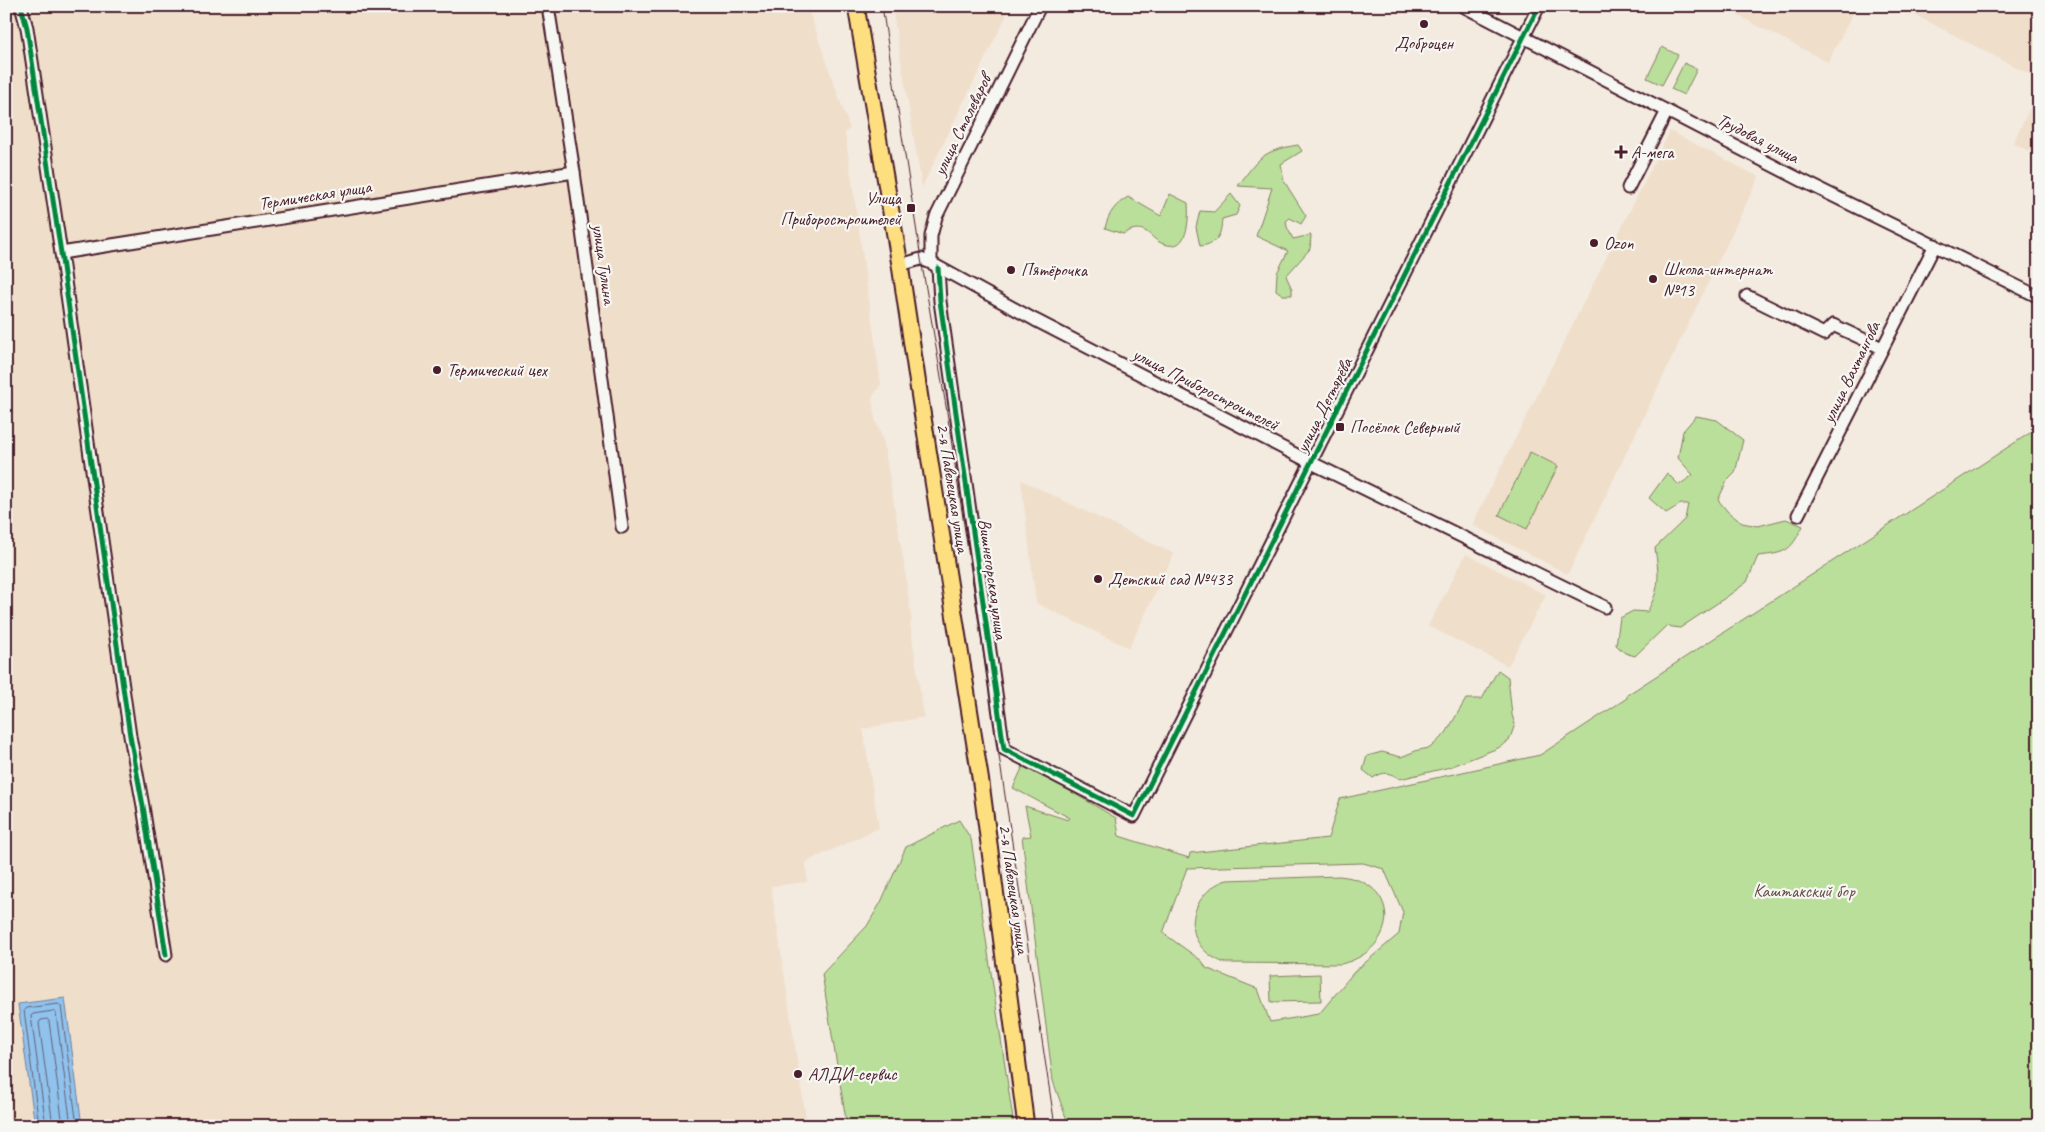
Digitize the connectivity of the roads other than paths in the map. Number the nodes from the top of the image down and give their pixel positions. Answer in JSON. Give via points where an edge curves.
{"nodes":[{"id":1,"x":21,"y":6,"type":"edge"},
{"id":2,"x":548,"y":6,"type":"edge"},
{"id":3,"x":856,"y":6,"type":"edge"},
{"id":4,"x":1040,"y":6,"type":"edge"},
{"id":5,"x":1463,"y":6,"type":"edge"},
{"id":6,"x":1539,"y":6,"type":"edge"},
{"id":7,"x":1524,"y":37,"type":"junction"},
{"id":8,"x":1666,"y":111,"type":"junction"},
{"id":9,"x":574,"y":172,"type":"junction"},
{"id":10,"x":1628,"y":188,"type":"dead end"},
{"id":11,"x":1935,"y":245,"type":"junction"},
{"id":12,"x":61,"y":253,"type":"junction"},
{"id":13,"x":900,"y":265,"type":"junction"},
{"id":14,"x":934,"y":266,"type":"junction"},
{"id":15,"x":1747,"y":296,"type":"dead end"},
{"id":16,"x":2039,"y":297,"type":"edge"},
{"id":17,"x":1882,"y":348,"type":"junction"},
{"id":18,"x":1310,"y":462,"type":"junction"},
{"id":19,"x":1798,"y":515,"type":"dead end"},
{"id":20,"x":622,"y":527,"type":"dead end"},
{"id":21,"x":1605,"y":607,"type":"dead end"},
{"id":22,"x":1134,"y":816,"type":"joint"},
{"id":23,"x":166,"y":955,"type":"dead end"},
{"id":24,"x":1026,"y":1126,"type":"edge"}],
"edges":[{"from":1,"to":12,"type":"street"},
{"from":2,"to":9,"type":"street","name":"улица Тулина"},
{"from":3,"to":13,"type":"main road","name":"2-я Павелецкая улица"},
{"from":4,"to":14,"type":"street","name":"улица Сталеваров","via":[[936,217],[931,236]]},
{"from":5,"to":7,"type":"street","name":"Трудовая улица"},
{"from":6,"to":7,"type":"street","name":"улица Дегтярёва"},
{"from":7,"to":8,"type":"street","name":"Трудовая улица"},
{"from":7,"to":18,"type":"street","name":"улица Дегтярёва"},
{"from":8,"to":10,"type":"street"},
{"from":8,"to":11,"type":"street","name":"Трудовая улица"},
{"from":9,"to":12,"type":"street","name":"Термическая улица"},
{"from":9,"to":20,"type":"street","name":"улица Тулина"},
{"from":11,"to":16,"type":"street","name":"Трудовая улица"},
{"from":11,"to":17,"type":"street","name":"улица Вахтангова"},
{"from":12,"to":23,"type":"street","via":[[128,718]]},
{"from":13,"to":14,"type":"street","name":"улица Приборостроителей","via":[[921,259]]},
{"from":13,"to":24,"type":"main road","name":"2-я Павелецкая улица","via":[[981,783]]},
{"from":14,"to":18,"type":"street","name":"улица Приборостроителей"},
{"from":14,"to":22,"type":"street","name":"Вишнегорская улица","via":[[1004,749]]},
{"from":15,"to":17,"type":"street","via":[[1824,334],[1833,325]]},
{"from":17,"to":19,"type":"street","name":"улица Вахтангова"},
{"from":18,"to":21,"type":"street","name":"улица Приборостроителей"},
{"from":18,"to":22,"type":"street","name":"улица Дегтярёва"}]}
